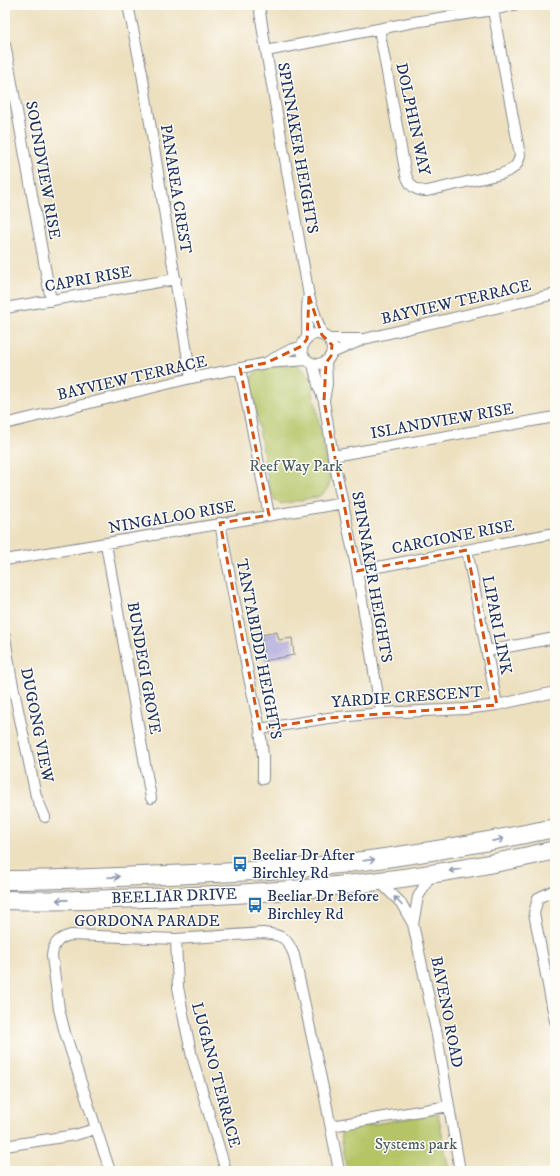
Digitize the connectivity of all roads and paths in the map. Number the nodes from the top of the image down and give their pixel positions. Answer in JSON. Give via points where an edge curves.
{"nodes":[{"id":1,"x":128,"y":5,"type":"edge"},
{"id":2,"x":259,"y":5,"type":"edge"},
{"id":3,"x":514,"y":5,"type":"edge"},
{"id":4,"x":493,"y":10,"type":"junction"},
{"id":5,"x":379,"y":29,"type":"junction"},
{"id":6,"x":5,"y":44,"type":"edge"},
{"id":7,"x":266,"y":51,"type":"junction"},
{"id":8,"x":176,"y":279,"type":"junction"},
{"id":9,"x":555,"y":294,"type":"edge"},
{"id":10,"x":308,"y":296,"type":"junction"},
{"id":11,"x":51,"y":301,"type":"junction"},
{"id":12,"x":5,"y":308,"type":"edge"},
{"id":13,"x":325,"y":337,"type":"junction"},
{"id":14,"x":364,"y":339,"type":"junction"},
{"id":15,"x":305,"y":342,"type":"junction"},
{"id":16,"x":332,"y":353,"type":"junction"},
{"id":17,"x":310,"y":362,"type":"junction"},
{"id":18,"x":326,"y":362,"type":"junction"},
{"id":19,"x":266,"y":363,"type":"junction"},
{"id":20,"x":240,"y":368,"type":"junction"},
{"id":21,"x":191,"y":378,"type":"junction"},
{"id":22,"x":324,"y":401,"type":"junction"},
{"id":23,"x":555,"y":417,"type":"edge"},
{"id":24,"x":5,"y":424,"type":"edge"},
{"id":25,"x":333,"y":456,"type":"junction"},
{"id":26,"x":344,"y":503,"type":"junction"},
{"id":27,"x":269,"y":515,"type":"junction"},
{"id":28,"x":220,"y":524,"type":"junction"},
{"id":29,"x":555,"y":533,"type":"edge"},
{"id":30,"x":106,"y":544,"type":"junction"},
{"id":31,"x":467,"y":550,"type":"junction"},
{"id":32,"x":5,"y":560,"type":"edge"},
{"id":33,"x":357,"y":571,"type":"junction"},
{"id":34,"x":5,"y":637,"type":"edge"},
{"id":35,"x":555,"y":638,"type":"edge"},
{"id":36,"x":487,"y":651,"type":"junction"},
{"id":37,"x":8,"y":677,"type":"edge"},
{"id":38,"x":555,"y":692,"type":"edge"},
{"id":39,"x":497,"y":706,"type":"junction"},
{"id":40,"x":381,"y":713,"type":"junction"},
{"id":41,"x":260,"y":729,"type":"junction"},
{"id":42,"x":263,"y":780,"type":"dead end"},
{"id":43,"x":151,"y":798,"type":"dead end"},
{"id":44,"x":45,"y":817,"type":"dead end"},
{"id":45,"x":555,"y":828,"type":"edge"},
{"id":46,"x":555,"y":850,"type":"edge"},
{"id":47,"x":431,"y":874,"type":"junction"},
{"id":48,"x":5,"y":880,"type":"edge"},
{"id":49,"x":379,"y":881,"type":"junction"},
{"id":50,"x":5,"y":884,"type":"edge"},
{"id":51,"x":555,"y":890,"type":"edge"},
{"id":52,"x":103,"y":899,"type":"junction"},
{"id":53,"x":5,"y":900,"type":"edge"},
{"id":54,"x":413,"y":924,"type":"junction"},
{"id":55,"x":176,"y":939,"type":"junction"},
{"id":56,"x":555,"y":1021,"type":"edge"},
{"id":57,"x":449,"y":1106,"type":"junction"},
{"id":58,"x":331,"y":1126,"type":"junction"},
{"id":59,"x":95,"y":1130,"type":"junction"},
{"id":60,"x":5,"y":1146,"type":"edge"},
{"id":61,"x":110,"y":1171,"type":"edge"},
{"id":62,"x":226,"y":1171,"type":"edge"},
{"id":63,"x":339,"y":1171,"type":"edge"},
{"id":64,"x":460,"y":1171,"type":"edge"}],
"edges":[{"from":1,"to":8,"type":"street","name":"PANAREA CREST","via":[[142,73]]},
{"from":2,"to":7,"type":"street","name":"SPINNAKER HEIGHTS"},
{"from":3,"to":4,"type":"street"},
{"from":4,"to":5,"type":"street"},
{"from":4,"to":5,"type":"street","name":"DOLPHIN WAY","via":[[520,155],[518,162],[516,167],[501,174],[427,191],[415,189],[408,182]]},
{"from":5,"to":7,"type":"street"},
{"from":6,"to":11,"type":"street","name":"SOUNDVIEW RISE"},
{"from":7,"to":10,"type":"street","name":"SPINNAKER HEIGHTS"},
{"from":8,"to":11,"type":"street","name":"CAPRI RISE"},
{"from":8,"to":21,"type":"street","name":"PANAREA CREST"},
{"from":9,"to":14,"type":"street","name":"BAYVIEW TERRACE"},
{"from":10,"to":13,"type":"street","name":"SPINNAKER HEIGHTS"},
{"from":10,"to":15,"type":"street","name":"SPINNAKER HEIGHTS"},
{"from":11,"to":12,"type":"street","name":"CAPRI RISE"},
{"from":13,"to":14,"type":"street","name":"BAYVIEW TERRACE"},
{"from":13,"to":15,"type":"street","via":[[315,335]]},
{"from":13,"to":16,"type":"street","via":[[332,345]]},
{"from":14,"to":16,"type":"street","name":"BAYVIEW TERRACE"},
{"from":15,"to":17,"type":"street","via":[[303,354]]},
{"from":15,"to":19,"type":"street","name":"BAYVIEW TERRACE"},
{"from":16,"to":18,"type":"street"},
{"from":17,"to":18,"type":"street"},
{"from":17,"to":19,"type":"street","name":"BAYVIEW TERRACE"},
{"from":17,"to":22,"type":"street","name":"SPINNAKER HEIGHTS"},
{"from":18,"to":22,"type":"street","name":"SPINNAKER HEIGHTS","via":[[327,384]]},
{"from":19,"to":20,"type":"street","name":"BAYVIEW TERRACE"},
{"from":20,"to":21,"type":"street","name":"BAYVIEW TERRACE"},
{"from":20,"to":27,"type":"street"},
{"from":21,"to":24,"type":"street","name":"BAYVIEW TERRACE"},
{"from":22,"to":25,"type":"street","name":"SPINNAKER HEIGHTS"},
{"from":23,"to":25,"type":"street","name":"ISLANDVIEW RISE"},
{"from":25,"to":26,"type":"street","name":"SPINNAKER HEIGHTS"},
{"from":26,"to":27,"type":"street","name":"NINGALOO RISE"},
{"from":26,"to":33,"type":"street","name":"SPINNAKER HEIGHTS"},
{"from":27,"to":28,"type":"street","name":"NINGALOO RISE"},
{"from":28,"to":30,"type":"street","name":"NINGALOO RISE"},
{"from":28,"to":41,"type":"street","name":"TANTABIDDI HEIGHTS"},
{"from":29,"to":31,"type":"street","name":"CARCIONE RISE"},
{"from":30,"to":32,"type":"street","name":"NINGALOO RISE"},
{"from":30,"to":43,"type":"street","name":"BUNDEGI GROVE"},
{"from":31,"to":33,"type":"street","name":"CARCIONE RISE"},
{"from":31,"to":36,"type":"street","name":"LIPARI LINK"},
{"from":33,"to":40,"type":"street","name":"SPINNAKER HEIGHTS"},
{"from":34,"to":37,"type":"street","name":"DUGONG VIEW"},
{"from":35,"to":36,"type":"street"},
{"from":36,"to":39,"type":"street","name":"LIPARI LINK"},
{"from":37,"to":44,"type":"street","name":"DUGONG VIEW","via":[[36,796]]},
{"from":38,"to":39,"type":"street","name":"YARDIE CRESCENT"},
{"from":39,"to":40,"type":"street","name":"YARDIE CRESCENT"},
{"from":40,"to":41,"type":"street","name":"YARDIE CRESCENT"},
{"from":41,"to":42,"type":"street","name":"TANTABIDDI HEIGHTS"},
{"from":48,"to":45,"type":"highway","name":"BEELIAR DRIVE","one_way":true,"via":[[197,874],[321,866],[409,855]]},
{"from":46,"to":47,"type":"highway","name":"BEELIAR DRIVE","one_way":true},
{"from":47,"to":49,"type":"highway","name":"BEELIAR DRIVE"},
{"from":47,"to":54,"type":"street","name":"BAVENO ROAD","via":[[418,897]]},
{"from":49,"to":52,"type":"highway","name":"BEELIAR DRIVE","via":[[264,893]]},
{"from":54,"to":49,"type":"street","name":"BAVENO ROAD","one_way":true,"via":[[401,903]]},
{"from":50,"to":52,"type":"highway","via":[[13,887],[99,888],[103,891]]},
{"from":51,"to":56,"type":"street","via":[[538,898],[534,913]]},
{"from":52,"to":53,"type":"highway","name":"BEELIAR DRIVE","one_way":true},
{"from":54,"to":57,"type":"street","name":"BAVENO ROAD","via":[[437,1035]]},
{"from":55,"to":58,"type":"street","name":"GORDONA PARADE","via":[[263,933],[276,934],[287,940],[294,955]]},
{"from":55,"to":59,"type":"street","name":"GORDONA PARADE","via":[[71,935],[63,936],[52,948],[59,1009]]},
{"from":55,"to":62,"type":"street","name":"LUGANO TERRACE","via":[[178,987],[184,1019],[192,1056]]},
{"from":57,"to":58,"type":"street"},
{"from":57,"to":64,"type":"street","name":"BAVENO ROAD"},
{"from":58,"to":63,"type":"street","name":"GORDONA PARADE"},
{"from":59,"to":60,"type":"street"},
{"from":59,"to":61,"type":"street","name":"GORDONA PARADE"}]}
